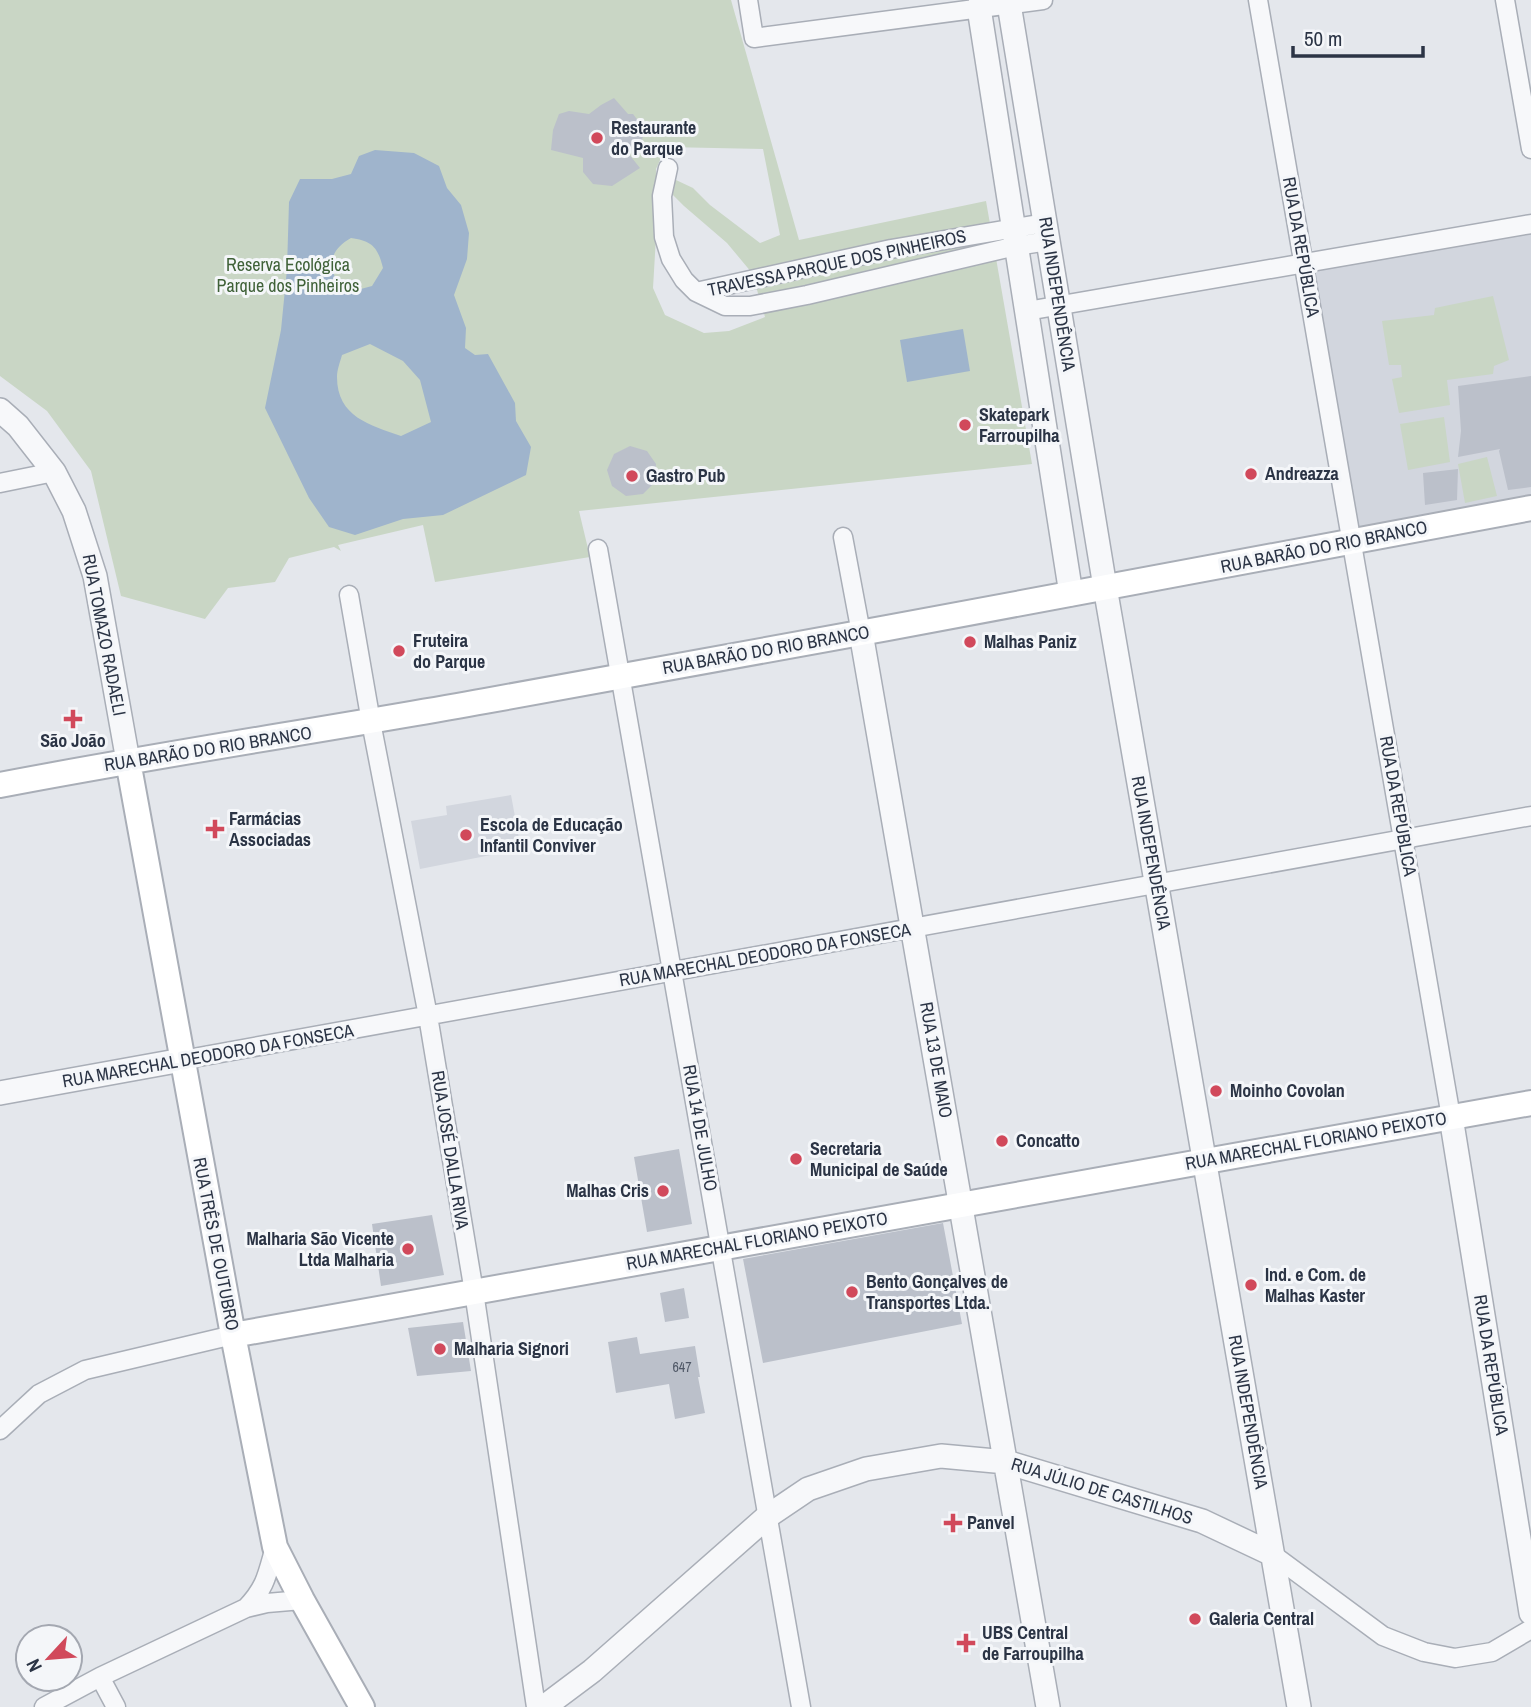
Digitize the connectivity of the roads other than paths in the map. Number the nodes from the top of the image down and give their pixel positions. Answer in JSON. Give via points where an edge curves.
{"nodes":[{"id":1,"x":748,"y":0,"type":"edge"},
{"id":2,"x":1043,"y":0,"type":"edge"},
{"id":3,"x":1258,"y":0,"type":"edge"},
{"id":4,"x":1505,"y":0,"type":"edge"},
{"id":5,"x":1008,"y":2,"type":"edge"},
{"id":6,"x":980,"y":4,"type":"edge"},
{"id":7,"x":1028,"y":116,"type":"junction"},
{"id":8,"x":997,"y":121,"type":"junction"},
{"id":9,"x":1531,"y":149,"type":"edge"},
{"id":10,"x":668,"y":168,"type":"dead end"},
{"id":11,"x":1531,"y":224,"type":"edge"},
{"id":12,"x":1047,"y":232,"type":"junction"},
{"id":13,"x":1015,"y":237,"type":"junction"},
{"id":14,"x":1303,"y":264,"type":"junction"},
{"id":15,"x":696,"y":292,"type":"junction"},
{"id":16,"x":1059,"y":306,"type":"junction"},
{"id":17,"x":1027,"y":311,"type":"junction"},
{"id":18,"x":0,"y":410,"type":"edge"},
{"id":19,"x":54,"y":472,"type":"junction"},
{"id":20,"x":0,"y":482,"type":"edge"},
{"id":21,"x":1531,"y":508,"type":"edge"},
{"id":22,"x":843,"y":537,"type":"dead end"},
{"id":23,"x":1352,"y":541,"type":"junction"},
{"id":24,"x":598,"y":549,"type":"dead end"},
{"id":25,"x":1105,"y":587,"type":"junction"},
{"id":26,"x":1071,"y":594,"type":"junction"},
{"id":27,"x":349,"y":595,"type":"dead end"},
{"id":28,"x":861,"y":633,"type":"junction"},
{"id":29,"x":621,"y":677,"type":"junction"},
{"id":30,"x":371,"y":722,"type":"junction"},
{"id":31,"x":128,"y":761,"type":"junction"},
{"id":32,"x":0,"y":785,"type":"edge"},
{"id":33,"x":1531,"y":816,"type":"edge"},
{"id":34,"x":1404,"y":839,"type":"junction"},
{"id":35,"x":1157,"y":884,"type":"junction"},
{"id":36,"x":912,"y":928,"type":"junction"},
{"id":37,"x":672,"y":972,"type":"junction"},
{"id":38,"x":428,"y":1016,"type":"junction"},
{"id":39,"x":182,"y":1060,"type":"junction"},
{"id":40,"x":0,"y":1094,"type":"edge"},
{"id":41,"x":1531,"y":1103,"type":"edge"},
{"id":42,"x":1451,"y":1117,"type":"junction"},
{"id":43,"x":1204,"y":1161,"type":"junction"},
{"id":44,"x":961,"y":1205,"type":"junction"},
{"id":45,"x":720,"y":1248,"type":"junction"},
{"id":46,"x":474,"y":1292,"type":"junction"},
{"id":47,"x":233,"y":1335,"type":"junction"},
{"id":48,"x":1,"y":1426,"type":"edge"},
{"id":49,"x":1006,"y":1462,"type":"junction"},
{"id":50,"x":768,"y":1516,"type":"junction"},
{"id":51,"x":275,"y":1547,"type":"junction"},
{"id":52,"x":1272,"y":1555,"type":"junction"},
{"id":53,"x":302,"y":1600,"type":"junction"},
{"id":54,"x":246,"y":1608,"type":"junction"},
{"id":55,"x":1531,"y":1613,"type":"edge"},
{"id":56,"x":1531,"y":1629,"type":"edge"},
{"id":57,"x":100,"y":1677,"type":"junction"},
{"id":58,"x":44,"y":1707,"type":"edge"},
{"id":59,"x":116,"y":1707,"type":"edge"},
{"id":60,"x":362,"y":1707,"type":"edge"},
{"id":61,"x":536,"y":1707,"type":"edge"},
{"id":62,"x":544,"y":1707,"type":"edge"},
{"id":63,"x":801,"y":1707,"type":"edge"},
{"id":64,"x":1048,"y":1707,"type":"edge"},
{"id":65,"x":1298,"y":1707,"type":"edge"}],
"edges":[{"from":1,"to":6,"type":"street","via":[[754,38]]},
{"from":2,"to":5,"type":"street"},
{"from":3,"to":14,"type":"street","name":"RUA DA REPÚBLICA"},
{"from":4,"to":9,"type":"street"},
{"from":5,"to":6,"type":"street"},
{"from":5,"to":7,"type":"street","name":"RUA INDEPENDÊNCIA"},
{"from":6,"to":8,"type":"street","name":"RUA INDEPENDÊNCIA"},
{"from":7,"to":8,"type":"street"},
{"from":7,"to":12,"type":"street","name":"RUA INDEPENDÊNCIA"},
{"from":8,"to":13,"type":"street","name":"RUA INDEPENDÊNCIA"},
{"from":10,"to":15,"type":"street","via":[[662,196],[664,237],[671,259]]},
{"from":11,"to":14,"type":"street"},
{"from":12,"to":13,"type":"street","name":"TRAVESSA PARQUE DOS PINHEIROS"},
{"from":12,"to":16,"type":"street","name":"RUA INDEPENDÊNCIA"},
{"from":13,"to":15,"type":"street","name":"TRAVESSA PARQUE DOS PINHEIROS","via":[[891,249]]},
{"from":13,"to":15,"type":"street","name":"TRAVESSA PARQUE DOS PINHEIROS","via":[[835,289],[750,306],[725,306]]},
{"from":13,"to":17,"type":"street","name":"RUA INDEPENDÊNCIA"},
{"from":14,"to":16,"type":"street"},
{"from":14,"to":23,"type":"street","name":"RUA DA REPÚBLICA"},
{"from":16,"to":17,"type":"street"},
{"from":16,"to":25,"type":"street","name":"RUA INDEPENDÊNCIA"},
{"from":17,"to":26,"type":"street","name":"RUA INDEPENDÊNCIA"},
{"from":18,"to":19,"type":"street","name":"RUA TOMAZO RADAELI"},
{"from":19,"to":20,"type":"street"},
{"from":19,"to":31,"type":"street","name":"RUA TOMAZO RADAELI","via":[[74,511],[95,576]]},
{"from":21,"to":23,"type":"main road","name":"RUA BARÃO DO RIO BRANCO"},
{"from":22,"to":28,"type":"street","name":"RUA 13 DE MAIO"},
{"from":23,"to":25,"type":"main road","name":"RUA BARÃO DO RIO BRANCO"},
{"from":23,"to":34,"type":"street","name":"RUA DA REPÚBLICA"},
{"from":24,"to":29,"type":"street","name":"RUA 14 DE JULHO"},
{"from":25,"to":26,"type":"main road","name":"RUA BARÃO DO RIO BRANCO"},
{"from":25,"to":35,"type":"street","name":"RUA INDEPENDÊNCIA"},
{"from":26,"to":28,"type":"main road","name":"RUA BARÃO DO RIO BRANCO"},
{"from":27,"to":30,"type":"street","name":"RUA JOSÉ DALLA RIVA"},
{"from":28,"to":29,"type":"main road","name":"RUA BARÃO DO RIO BRANCO"},
{"from":28,"to":36,"type":"street","name":"RUA 13 DE MAIO"},
{"from":29,"to":30,"type":"main road","name":"RUA BARÃO DO RIO BRANCO"},
{"from":29,"to":37,"type":"street","name":"RUA 14 DE JULHO"},
{"from":30,"to":31,"type":"main road","name":"RUA BARÃO DO RIO BRANCO"},
{"from":30,"to":38,"type":"street","name":"RUA JOSÉ DALLA RIVA"},
{"from":31,"to":32,"type":"main road","name":"RUA BARÃO DO RIO BRANCO"},
{"from":31,"to":39,"type":"main road","name":"RUA TRÊS DE OUTUBRO"},
{"from":33,"to":34,"type":"street","name":"RUA MARECHAL DEODORO DA FONSECA"},
{"from":34,"to":35,"type":"street","name":"RUA MARECHAL DEODORO DA FONSECA"},
{"from":34,"to":42,"type":"street","name":"RUA DA REPÚBLICA"},
{"from":35,"to":36,"type":"street","name":"RUA MARECHAL DEODORO DA FONSECA"},
{"from":35,"to":43,"type":"street","name":"RUA INDEPENDÊNCIA"},
{"from":36,"to":37,"type":"street","name":"RUA MARECHAL DEODORO DA FONSECA"},
{"from":36,"to":44,"type":"street","name":"RUA 13 DE MAIO"},
{"from":37,"to":38,"type":"street","name":"RUA MARECHAL DEODORO DA FONSECA"},
{"from":37,"to":45,"type":"street","name":"RUA 14 DE JULHO"},
{"from":38,"to":39,"type":"street","name":"RUA MARECHAL DEODORO DA FONSECA"},
{"from":38,"to":46,"type":"street","name":"RUA JOSÉ DALLA RIVA"},
{"from":39,"to":40,"type":"street","name":"RUA MARECHAL DEODORO DA FONSECA"},
{"from":39,"to":47,"type":"main road","name":"RUA TRÊS DE OUTUBRO"},
{"from":41,"to":42,"type":"main road","name":"RUA MARECHAL FLORIANO PEIXOTO"},
{"from":42,"to":43,"type":"main road","name":"RUA MARECHAL FLORIANO PEIXOTO"},
{"from":42,"to":55,"type":"street","name":"RUA DA REPÚBLICA"},
{"from":43,"to":44,"type":"main road","name":"RUA MARECHAL FLORIANO PEIXOTO"},
{"from":43,"to":52,"type":"street","name":"RUA INDEPENDÊNCIA"},
{"from":44,"to":45,"type":"main road","name":"RUA MARECHAL FLORIANO PEIXOTO"},
{"from":44,"to":49,"type":"street","name":"RUA 13 DE MAIO"},
{"from":45,"to":46,"type":"main road","name":"RUA MARECHAL FLORIANO PEIXOTO"},
{"from":45,"to":50,"type":"street","name":"RUA 14 DE JULHO"},
{"from":46,"to":47,"type":"main road","name":"RUA MARECHAL FLORIANO PEIXOTO"},
{"from":46,"to":61,"type":"street","name":"RUA JOSÉ DALLA RIVA"},
{"from":47,"to":48,"type":"street","name":"RUA MARECHAL FLORIANO PEIXOTO","via":[[85,1370],[39,1394]]},
{"from":47,"to":51,"type":"main road","name":"RUA TRÊS DE OUTUBRO"},
{"from":49,"to":50,"type":"street","name":"RUA JÚLIO DE CASTILHOS","via":[[941,1456],[866,1469],[808,1489]]},
{"from":49,"to":52,"type":"street","name":"RUA JÚLIO DE CASTILHOS","via":[[1202,1521]]},
{"from":49,"to":64,"type":"street","name":"RUA 13 DE MAIO"},
{"from":50,"to":62,"type":"street","name":"RUA JÚLIO DE CASTILHOS","via":[[592,1671]]},
{"from":50,"to":63,"type":"street","name":"RUA 14 DE JULHO"},
{"from":51,"to":53,"type":"main road","name":"RUA TRÊS DE OUTUBRO"},
{"from":51,"to":54,"type":"street","via":[[266,1580]]},
{"from":52,"to":56,"type":"street","name":"RUA JÚLIO DE CASTILHOS","via":[[1382,1636],[1424,1652],[1455,1658],[1492,1652]]},
{"from":52,"to":65,"type":"street","name":"RUA INDEPENDÊNCIA"},
{"from":53,"to":54,"type":"street"},
{"from":53,"to":60,"type":"main road","name":"RUA TRÊS DE OUTUBRO"},
{"from":54,"to":57,"type":"street"},
{"from":57,"to":58,"type":"street"},
{"from":57,"to":59,"type":"street"}]}
